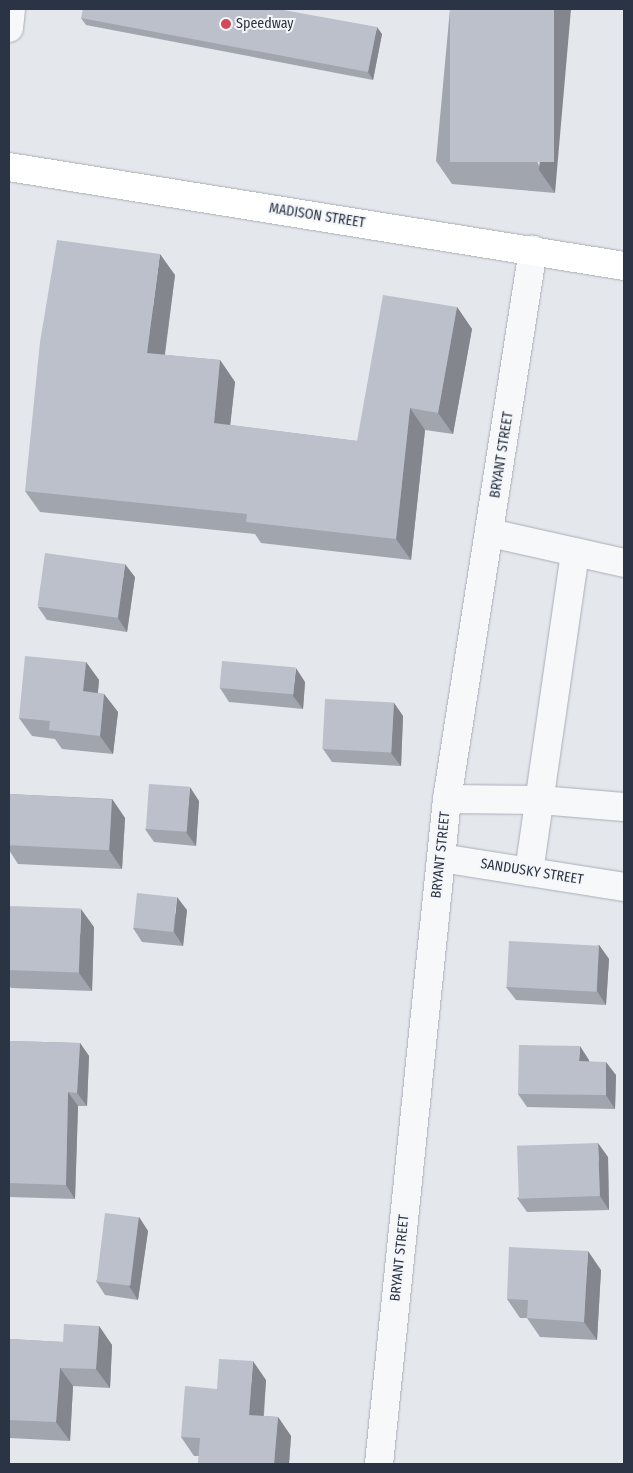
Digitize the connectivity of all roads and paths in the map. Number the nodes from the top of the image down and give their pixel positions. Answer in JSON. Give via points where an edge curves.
{"nodes":[{"id":1,"x":11,"y":9,"type":"edge"},
{"id":2,"x":9,"y":28,"type":"edge"},
{"id":3,"x":9,"y":167,"type":"edge"},
{"id":4,"x":533,"y":250,"type":"junction"},
{"id":5,"x":624,"y":266,"type":"edge"},
{"id":6,"x":490,"y":533,"type":"junction"},
{"id":7,"x":576,"y":552,"type":"junction"},
{"id":8,"x":624,"y":563,"type":"edge"},
{"id":9,"x":447,"y":799,"type":"junction"},
{"id":10,"x":540,"y":800,"type":"junction"},
{"id":11,"x":624,"y":807,"type":"edge"},
{"id":12,"x":441,"y":858,"type":"junction"},
{"id":13,"x":529,"y":872,"type":"junction"},
{"id":14,"x":624,"y":887,"type":"edge"},
{"id":15,"x":379,"y":1464,"type":"edge"}],
"edges":[{"from":1,"to":2,"type":"street"},
{"from":3,"to":4,"type":"main road","name":"MADISON STREET"},
{"from":4,"to":5,"type":"main road","name":"MADISON STREET"},
{"from":4,"to":6,"type":"street","name":"BRYANT STREET"},
{"from":6,"to":7,"type":"street"},
{"from":6,"to":9,"type":"street","name":"BRYANT STREET"},
{"from":7,"to":8,"type":"street"},
{"from":7,"to":10,"type":"street"},
{"from":9,"to":10,"type":"street"},
{"from":9,"to":12,"type":"street","name":"BRYANT STREET"},
{"from":10,"to":11,"type":"street"},
{"from":10,"to":13,"type":"street"},
{"from":12,"to":13,"type":"street","name":"SANDUSKY STREET"},
{"from":12,"to":15,"type":"street","name":"BRYANT STREET"},
{"from":13,"to":14,"type":"street","name":"SANDUSKY STREET"}]}
